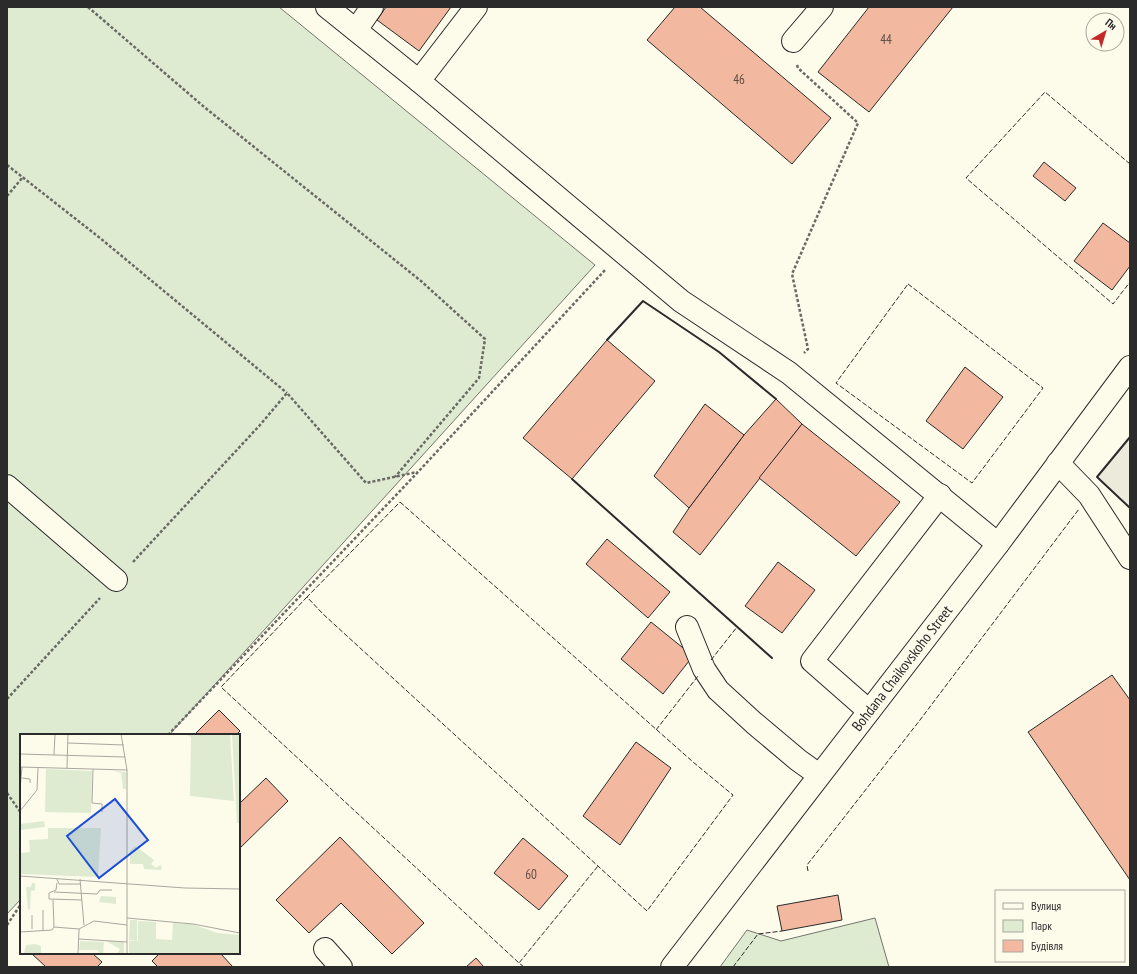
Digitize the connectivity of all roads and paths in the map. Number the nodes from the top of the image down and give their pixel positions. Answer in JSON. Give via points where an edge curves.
{"nodes":[{"id":1,"x":88,"y":7,"type":"edge"},
{"id":2,"x":327,"y":7,"type":"edge"},
{"id":3,"x":372,"y":7,"type":"edge"},
{"id":4,"x":476,"y":7,"type":"edge"},
{"id":5,"x":822,"y":7,"type":"edge"},
{"id":6,"x":356,"y":30,"type":"junction"},
{"id":7,"x":793,"y":40,"type":"joint"},
{"id":8,"x":419,"y":81,"type":"junction"},
{"id":9,"x":7,"y":165,"type":"edge"},
{"id":10,"x":23,"y":177,"type":"junction"},
{"id":11,"x":7,"y":196,"type":"edge"},
{"id":12,"x":622,"y":251,"type":"junction"},
{"id":13,"x":789,"y":373,"type":"junction"},
{"id":14,"x":1128,"y":373,"type":"edge"},
{"id":15,"x":287,"y":393,"type":"junction"},
{"id":16,"x":1058,"y":463,"type":"junction"},
{"id":17,"x":418,"y":472,"type":"junction"},
{"id":18,"x":395,"y":477,"type":"junction"},
{"id":19,"x":7,"y":486,"type":"edge"},
{"id":20,"x":940,"y":495,"type":"junction"},
{"id":21,"x":998,"y":544,"type":"junction"},
{"id":22,"x":1130,"y":558,"type":"edge"},
{"id":23,"x":116,"y":580,"type":"junction"},
{"id":24,"x":687,"y":627,"type":"dead end"},
{"id":25,"x":7,"y":699,"type":"edge"},
{"id":26,"x":869,"y":711,"type":"junction"},
{"id":27,"x":169,"y":734,"type":"edge"},
{"id":28,"x":819,"y":775,"type":"junction"},
{"id":29,"x":7,"y":793,"type":"edge"},
{"id":30,"x":20,"y":812,"type":"edge"},
{"id":31,"x":20,"y":906,"type":"edge"},
{"id":32,"x":7,"y":925,"type":"edge"},
{"id":33,"x":324,"y":948,"type":"dead end"},
{"id":34,"x":341,"y":967,"type":"edge"},
{"id":35,"x":672,"y":967,"type":"edge"}],
"edges":[{"from":1,"to":18,"type":"path","via":[[203,106],[421,281],[485,339],[479,378]]},
{"from":2,"to":6,"type":"street"},
{"from":3,"to":6,"type":"street"},
{"from":4,"to":8,"type":"street"},
{"from":5,"to":7,"type":"street"},
{"from":6,"to":8,"type":"street"},
{"from":7,"to":13,"type":"path","via":[[798,68],[858,123],[792,274],[808,349]]},
{"from":8,"to":12,"type":"street"},
{"from":9,"to":10,"type":"path"},
{"from":10,"to":11,"type":"path"},
{"from":10,"to":15,"type":"path"},
{"from":12,"to":13,"type":"street","via":[[681,301]]},
{"from":12,"to":17,"type":"path"},
{"from":13,"to":20,"type":"street"},
{"from":14,"to":16,"type":"street","name":"Bohdana Chaikovskoho Street"},
{"from":15,"to":18,"type":"path","via":[[366,483]]},
{"from":15,"to":23,"type":"path"},
{"from":16,"to":21,"type":"street","name":"Bohdana Chaikovskoho Street"},
{"from":16,"to":22,"type":"street","via":[[1089,495]]},
{"from":17,"to":18,"type":"path"},
{"from":17,"to":27,"type":"path"},
{"from":19,"to":23,"type":"street"},
{"from":20,"to":21,"type":"street"},
{"from":20,"to":26,"type":"street","via":[[812,661]]},
{"from":21,"to":26,"type":"street","name":"Bohdana Chaikovskoho Street"},
{"from":23,"to":25,"type":"path"},
{"from":24,"to":28,"type":"street","via":[[704,669],[718,690],[754,723]]},
{"from":26,"to":28,"type":"street","name":"Bohdana Chaikovskoho Street"},
{"from":28,"to":35,"type":"street","name":"Bohdana Chaikovskoho Street"},
{"from":29,"to":30,"type":"path"},
{"from":31,"to":32,"type":"path"},
{"from":33,"to":34,"type":"street"}]}
